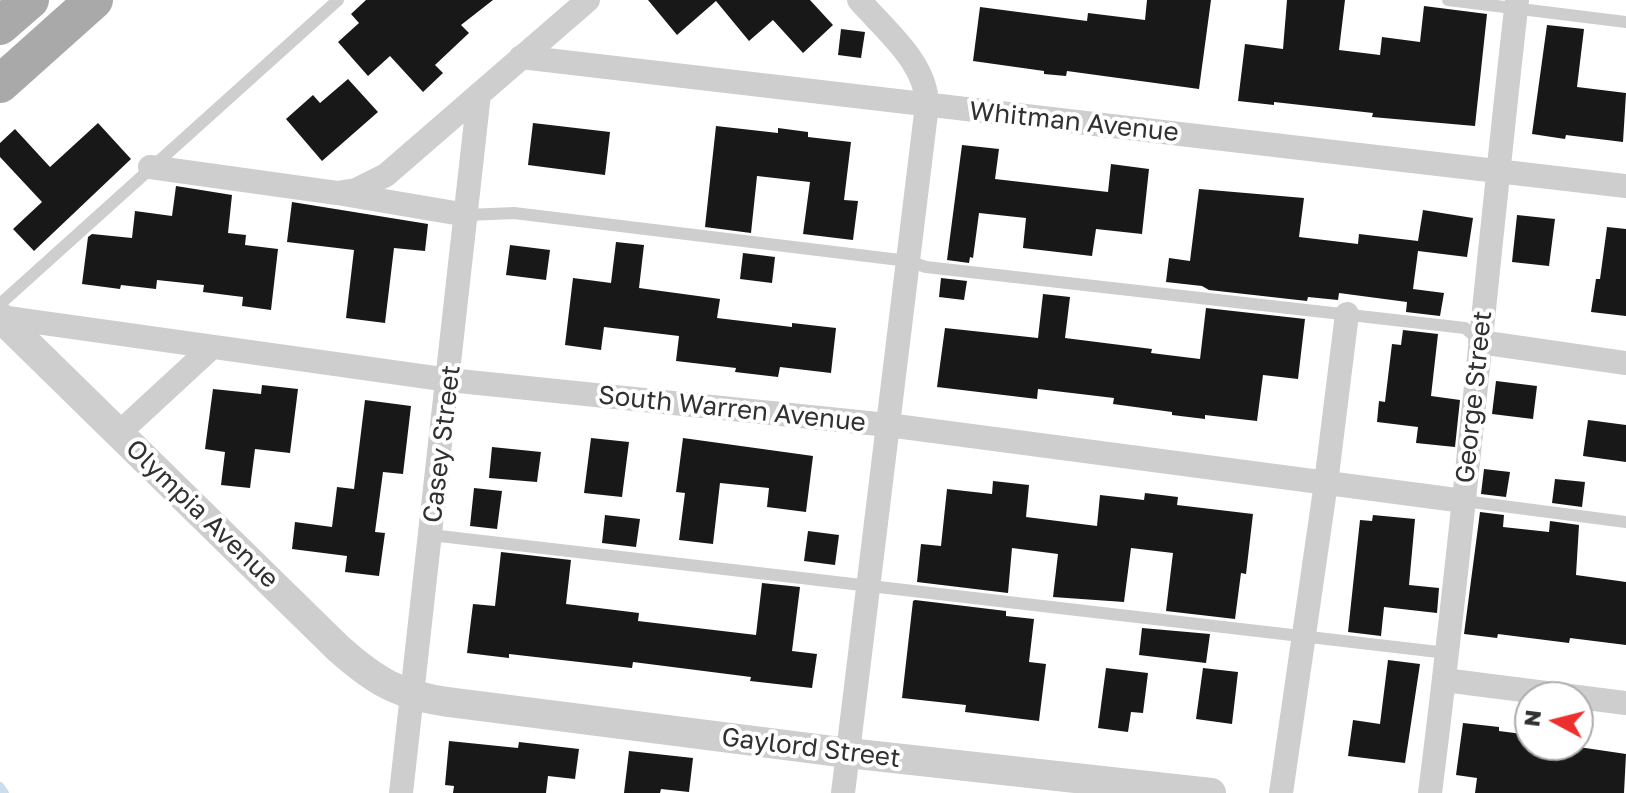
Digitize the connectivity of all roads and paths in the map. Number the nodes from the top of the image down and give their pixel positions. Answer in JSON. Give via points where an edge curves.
{"nodes":[{"id":1,"x":30,"y":0,"type":"edge"},
{"id":2,"x":94,"y":0,"type":"edge"},
{"id":3,"x":338,"y":0,"type":"edge"},
{"id":4,"x":588,"y":0,"type":"edge"},
{"id":5,"x":859,"y":0,"type":"edge"},
{"id":6,"x":1448,"y":0,"type":"edge"},
{"id":7,"x":1517,"y":4,"type":"edge"},
{"id":8,"x":1626,"y":22,"type":"edge"},
{"id":9,"x":0,"y":26,"type":"edge"},
{"id":10,"x":521,"y":57,"type":"junction"},
{"id":11,"x":0,"y":84,"type":"edge"},
{"id":12,"x":479,"y":94,"type":"junction"},
{"id":13,"x":927,"y":105,"type":"junction"},
{"id":14,"x":150,"y":167,"type":"junction"},
{"id":15,"x":1497,"y":170,"type":"junction"},
{"id":16,"x":1626,"y":186,"type":"edge"},
{"id":17,"x":337,"y":193,"type":"junction"},
{"id":18,"x":467,"y":215,"type":"junction"},
{"id":19,"x":908,"y":261,"type":"junction"},
{"id":20,"x":0,"y":304,"type":"edge"},
{"id":21,"x":1347,"y":314,"type":"junction"},
{"id":22,"x":0,"y":317,"type":"edge"},
{"id":23,"x":1480,"y":342,"type":"junction"},
{"id":24,"x":210,"y":349,"type":"junction"},
{"id":25,"x":1626,"y":363,"type":"edge"},
{"id":26,"x":449,"y":380,"type":"junction"},
{"id":27,"x":888,"y":425,"type":"junction"},
{"id":28,"x":119,"y":433,"type":"junction"},
{"id":29,"x":1326,"y":483,"type":"junction"},
{"id":30,"x":1464,"y":501,"type":"junction"},
{"id":31,"x":1626,"y":522,"type":"edge"},
{"id":32,"x":431,"y":535,"type":"junction"},
{"id":33,"x":869,"y":584,"type":"junction"},
{"id":34,"x":1303,"y":638,"type":"junction"},
{"id":35,"x":1447,"y":653,"type":"junction"},
{"id":36,"x":1444,"y":680,"type":"junction"},
{"id":37,"x":413,"y":696,"type":"junction"},
{"id":38,"x":1626,"y":703,"type":"edge"},
{"id":39,"x":848,"y":753,"type":"junction"},
{"id":40,"x":401,"y":793,"type":"edge"},
{"id":41,"x":843,"y":793,"type":"edge"},
{"id":42,"x":1211,"y":793,"type":"edge"},
{"id":43,"x":1281,"y":793,"type":"edge"},
{"id":44,"x":1430,"y":793,"type":"edge"}],
"edges":[{"from":1,"to":9,"type":"main road"},
{"from":2,"to":11,"type":"main road"},
{"from":3,"to":14,"type":"lane"},
{"from":4,"to":10,"type":"street"},
{"from":5,"to":13,"type":"street","via":[[921,74]]},
{"from":6,"to":7,"type":"lane"},
{"from":7,"to":8,"type":"lane"},
{"from":7,"to":15,"type":"street","name":"George Street"},
{"from":10,"to":12,"type":"street"},
{"from":10,"to":13,"type":"street","name":"Whitman Avenue"},
{"from":12,"to":17,"type":"street","via":[[386,175]]},
{"from":12,"to":18,"type":"street","name":"Casey Street"},
{"from":13,"to":15,"type":"street","name":"Whitman Avenue"},
{"from":13,"to":19,"type":"street"},
{"from":14,"to":17,"type":"street"},
{"from":14,"to":20,"type":"lane"},
{"from":15,"to":16,"type":"street","name":"Whitman Avenue"},
{"from":15,"to":23,"type":"street","name":"George Street"},
{"from":17,"to":18,"type":"street"},
{"from":18,"to":19,"type":"lane","via":[[514,213]]},
{"from":18,"to":26,"type":"street","name":"Casey Street"},
{"from":19,"to":21,"type":"lane"},
{"from":19,"to":27,"type":"street"},
{"from":21,"to":23,"type":"lane","via":[[1465,328]]},
{"from":21,"to":29,"type":"street"},
{"from":22,"to":24,"type":"street","name":"South Warren Avenue"},
{"from":22,"to":28,"type":"street","name":"Olympia Avenue"},
{"from":23,"to":25,"type":"street"},
{"from":23,"to":30,"type":"street","name":"George Street"},
{"from":24,"to":26,"type":"street","name":"South Warren Avenue"},
{"from":24,"to":28,"type":"street"},
{"from":26,"to":27,"type":"street","name":"South Warren Avenue"},
{"from":26,"to":32,"type":"street","name":"Casey Street"},
{"from":27,"to":29,"type":"street","name":"South Warren Avenue"},
{"from":27,"to":33,"type":"street"},
{"from":28,"to":37,"type":"street","name":"Olympia Avenue","via":[[364,671]]},
{"from":29,"to":30,"type":"street","name":"South Warren Avenue"},
{"from":29,"to":34,"type":"street"},
{"from":30,"to":31,"type":"lane"},
{"from":30,"to":35,"type":"street","name":"George Street"},
{"from":32,"to":33,"type":"lane"},
{"from":32,"to":37,"type":"street","name":"Casey Street"},
{"from":33,"to":34,"type":"lane"},
{"from":33,"to":39,"type":"street"},
{"from":34,"to":35,"type":"lane"},
{"from":34,"to":43,"type":"street"},
{"from":35,"to":36,"type":"street","name":"George Street"},
{"from":36,"to":38,"type":"street"},
{"from":36,"to":44,"type":"street","name":"George Street"},
{"from":37,"to":39,"type":"street","name":"Gaylord Street"},
{"from":37,"to":40,"type":"street","name":"Casey Street"},
{"from":39,"to":41,"type":"street"},
{"from":39,"to":42,"type":"street","name":"Gaylord Street"}]}
